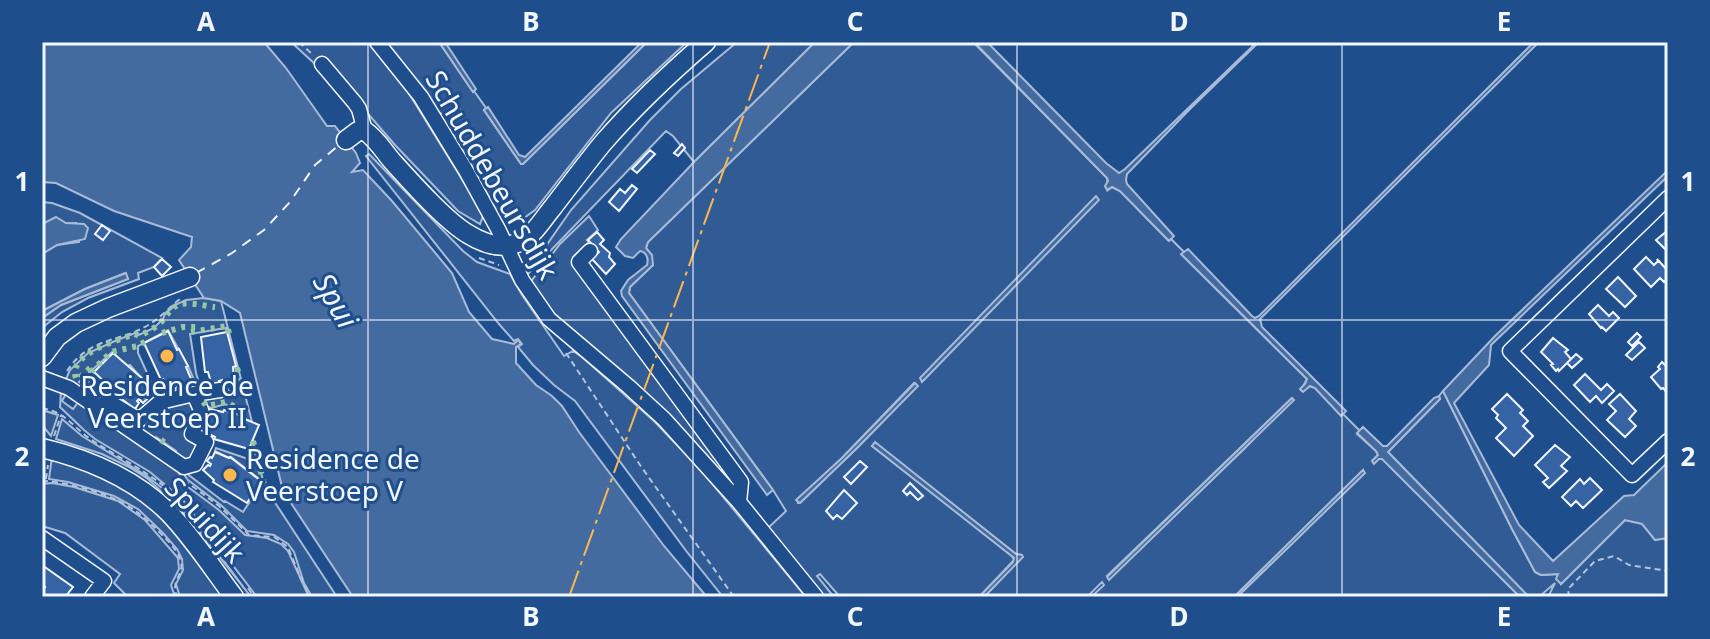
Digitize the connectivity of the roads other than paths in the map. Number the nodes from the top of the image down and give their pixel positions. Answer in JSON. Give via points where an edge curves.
{"nodes":[{"id":1,"x":377,"y":42,"type":"edge"},
{"id":2,"x":706,"y":42,"type":"edge"},
{"id":3,"x":322,"y":64,"type":"road end"},
{"id":4,"x":365,"y":131,"type":"junction"},
{"id":5,"x":346,"y":140,"type":"dead end"},
{"id":6,"x":1668,"y":198,"type":"edge"},
{"id":7,"x":507,"y":246,"type":"junction"},
{"id":8,"x":590,"y":251,"type":"dead end"},
{"id":9,"x":190,"y":277,"type":"dead end"},
{"id":10,"x":42,"y":357,"type":"edge"},
{"id":11,"x":42,"y":378,"type":"edge"},
{"id":12,"x":220,"y":390,"type":"dead end"},
{"id":13,"x":194,"y":394,"type":"junction"},
{"id":14,"x":98,"y":407,"type":"junction"},
{"id":15,"x":1668,"y":441,"type":"edge"},
{"id":16,"x":45,"y":456,"type":"edge"},
{"id":17,"x":739,"y":502,"type":"junction"},
{"id":18,"x":42,"y":538,"type":"edge"},
{"id":19,"x":92,"y":597,"type":"edge"},
{"id":20,"x":234,"y":597,"type":"edge"},
{"id":21,"x":816,"y":597,"type":"edge"}],
"edges":[{"from":1,"to":7,"type":"street","name":"Schuddebeursdijk","via":[[421,97]]},
{"from":2,"to":7,"type":"main road","via":[[628,114],[532,232]]},
{"from":3,"to":4,"type":"street","via":[[359,109]]},
{"from":4,"to":5,"type":"main road"},
{"from":4,"to":7,"type":"main road","via":[[465,232]]},
{"from":6,"to":15,"type":"street","via":[[1510,351],[1632,475]]},
{"from":7,"to":17,"type":"street","name":"Schuddebeursdijk","via":[[549,319],[664,419]]},
{"from":8,"to":17,"type":"street","name":"Schuddebeursdijk","via":[[579,262],[741,482]]},
{"from":9,"to":10,"type":"main road","via":[[80,321],[60,334]]},
{"from":11,"to":14,"type":"street"},
{"from":12,"to":13,"type":"street"},
{"from":13,"to":14,"type":"street","via":[[160,402],[139,420],[108,401]]},
{"from":13,"to":14,"type":"street","via":[[201,410],[192,434],[206,442],[195,464],[184,467]]},
{"from":16,"to":20,"type":"main road","name":"Spuidijk","via":[[101,467],[150,497],[180,526]]},
{"from":17,"to":21,"type":"street","name":"Schuddebeursdijk"},
{"from":18,"to":19,"type":"street","via":[[104,581]]}]}
